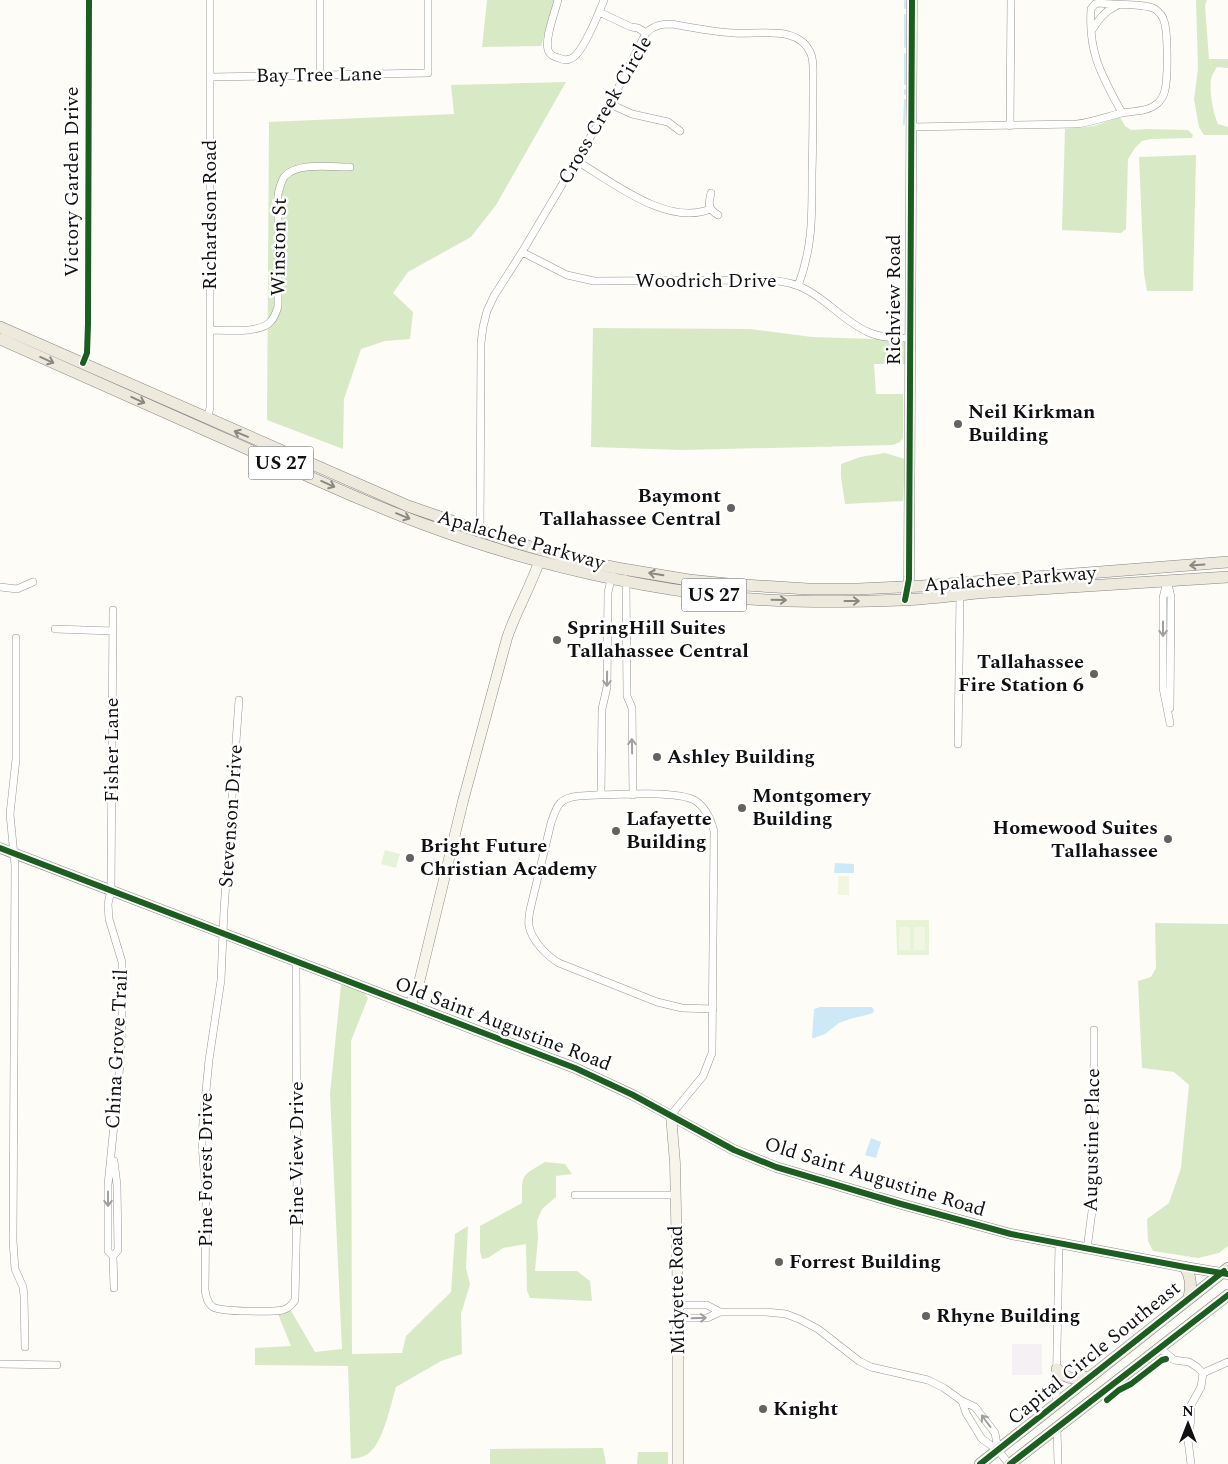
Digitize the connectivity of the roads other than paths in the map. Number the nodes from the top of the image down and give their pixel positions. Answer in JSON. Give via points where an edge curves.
{"nodes":[{"id":1,"x":89,"y":0,"type":"edge"},
{"id":2,"x":210,"y":0,"type":"edge"},
{"id":3,"x":320,"y":0,"type":"edge"},
{"id":4,"x":428,"y":0,"type":"edge"},
{"id":5,"x":558,"y":0,"type":"edge"},
{"id":6,"x":604,"y":0,"type":"edge"},
{"id":7,"x":912,"y":0,"type":"edge"},
{"id":8,"x":1011,"y":0,"type":"edge"},
{"id":9,"x":1119,"y":5,"type":"junction"},
{"id":10,"x":599,"y":12,"type":"junction"},
{"id":11,"x":1092,"y":30,"type":"junction"},
{"id":12,"x":645,"y":35,"type":"junction"},
{"id":13,"x":320,"y":75,"type":"junction"},
{"id":14,"x":210,"y":77,"type":"junction"},
{"id":15,"x":610,"y":104,"type":"junction"},
{"id":16,"x":1122,"y":113,"type":"junction"},
{"id":17,"x":1010,"y":126,"type":"junction"},
{"id":18,"x":911,"y":127,"type":"junction"},
{"id":19,"x":680,"y":131,"type":"dead end"},
{"id":20,"x":577,"y":161,"type":"junction"},
{"id":21,"x":350,"y":167,"type":"dead end"},
{"id":22,"x":711,"y":193,"type":"dead end"},
{"id":23,"x":710,"y":209,"type":"junction"},
{"id":24,"x":718,"y":214,"type":"dead end"},
{"id":25,"x":522,"y":252,"type":"junction"},
{"id":26,"x":798,"y":286,"type":"junction"},
{"id":27,"x":210,"y":330,"type":"junction"},
{"id":28,"x":2,"y":332,"type":"edge"},
{"id":29,"x":910,"y":338,"type":"junction"},
{"id":30,"x":83,"y":364,"type":"junction"},
{"id":31,"x":67,"y":369,"type":"junction"},
{"id":32,"x":205,"y":424,"type":"junction"},
{"id":33,"x":480,"y":532,"type":"junction"},
{"id":34,"x":480,"y":544,"type":"junction"},
{"id":35,"x":539,"y":562,"type":"junction"},
{"id":36,"x":1228,"y":562,"type":"edge"},
{"id":37,"x":1166,"y":567,"type":"junction"},
{"id":38,"x":614,"y":573,"type":"junction"},
{"id":39,"x":1094,"y":573,"type":"junction"},
{"id":40,"x":1053,"y":576,"type":"junction"},
{"id":41,"x":1228,"y":577,"type":"edge"},
{"id":42,"x":626,"y":581,"type":"junction"},
{"id":43,"x":1167,"y":581,"type":"junction"},
{"id":44,"x":33,"y":582,"type":"dead end"},
{"id":45,"x":907,"y":587,"type":"junction"},
{"id":46,"x":1068,"y":587,"type":"junction"},
{"id":47,"x":0,"y":588,"type":"edge"},
{"id":48,"x":772,"y":588,"type":"junction"},
{"id":49,"x":960,"y":594,"type":"junction"},
{"id":50,"x":749,"y":598,"type":"junction"},
{"id":51,"x":905,"y":600,"type":"junction"},
{"id":52,"x":113,"y":610,"type":"dead end"},
{"id":53,"x":55,"y":629,"type":"dead end"},
{"id":54,"x":113,"y":631,"type":"junction"},
{"id":55,"x":16,"y":638,"type":"dead end"},
{"id":56,"x":239,"y":700,"type":"dead end"},
{"id":57,"x":958,"y":744,"type":"dead end"},
{"id":58,"x":632,"y":794,"type":"junction"},
{"id":59,"x":601,"y":795,"type":"junction"},
{"id":60,"x":0,"y":848,"type":"edge"},
{"id":61,"x":13,"y":853,"type":"junction"},
{"id":62,"x":111,"y":890,"type":"junction"},
{"id":63,"x":223,"y":933,"type":"junction"},
{"id":64,"x":296,"y":961,"type":"junction"},
{"id":65,"x":410,"y":1005,"type":"junction"},
{"id":66,"x":713,"y":1009,"type":"junction"},
{"id":67,"x":1094,"y":1030,"type":"dead end"},
{"id":68,"x":671,"y":1116,"type":"junction"},
{"id":69,"x":576,"y":1195,"type":"dead end"},
{"id":70,"x":675,"y":1195,"type":"junction"},
{"id":71,"x":1059,"y":1244,"type":"junction"},
{"id":72,"x":1087,"y":1249,"type":"junction"},
{"id":73,"x":1185,"y":1267,"type":"junction"},
{"id":74,"x":1226,"y":1272,"type":"edge"},
{"id":75,"x":114,"y":1288,"type":"dead end"},
{"id":76,"x":1228,"y":1295,"type":"edge"},
{"id":77,"x":1189,"y":1298,"type":"junction"},
{"id":78,"x":678,"y":1305,"type":"junction"},
{"id":79,"x":252,"y":1311,"type":"joint"},
{"id":80,"x":720,"y":1312,"type":"junction"},
{"id":81,"x":678,"y":1318,"type":"junction"},
{"id":82,"x":25,"y":1348,"type":"dead end"},
{"id":83,"x":1160,"y":1348,"type":"junction"},
{"id":84,"x":1228,"y":1362,"type":"edge"},
{"id":85,"x":0,"y":1364,"type":"edge"},
{"id":86,"x":57,"y":1364,"type":"dead end"},
{"id":87,"x":1057,"y":1370,"type":"junction"},
{"id":88,"x":1202,"y":1373,"type":"junction"},
{"id":89,"x":1089,"y":1377,"type":"junction"},
{"id":90,"x":962,"y":1401,"type":"junction"},
{"id":91,"x":1056,"y":1403,"type":"junction"},
{"id":92,"x":1056,"y":1429,"type":"junction"},
{"id":93,"x":998,"y":1450,"type":"junction"},
{"id":94,"x":678,"y":1464,"type":"edge"},
{"id":95,"x":980,"y":1464,"type":"edge"},
{"id":96,"x":1010,"y":1464,"type":"edge"},
{"id":97,"x":1058,"y":1464,"type":"edge"},
{"id":98,"x":1191,"y":1464,"type":"edge"}],
"edges":[{"from":1,"to":30,"type":"street","name":"Victory Garden Drive","via":[[88,324],[87,353]]},
{"from":2,"to":14,"type":"street","name":"Richardson Road"},
{"from":3,"to":13,"type":"street"},
{"from":4,"to":13,"type":"street","name":"Bay Tree Lane","via":[[428,73]]},
{"from":5,"to":10,"type":"street","via":[[547,47],[551,55],[563,60],[572,58],[580,49]]},
{"from":6,"to":10,"type":"street"},
{"from":7,"to":18,"type":"street","name":"Richview Road"},
{"from":8,"to":17,"type":"street"},
{"from":9,"to":11,"type":"street","via":[[1100,17]]},
{"from":9,"to":11,"type":"street","via":[[1094,4],[1091,9]]},
{"from":9,"to":16,"type":"street","via":[[1143,6],[1158,11],[1166,35],[1165,91],[1157,104],[1149,109]]},
{"from":10,"to":12,"type":"street","via":[[638,28]]},
{"from":11,"to":16,"type":"street","via":[[1099,69]]},
{"from":12,"to":15,"type":"street","name":"Cross Creek Circle"},
{"from":12,"to":26,"type":"street","name":"Cross Creek Circle","via":[[656,26],[667,24],[734,34],[778,33],[798,39],[810,53],[813,62],[812,220],[807,261]]},
{"from":13,"to":14,"type":"street","name":"Bay Tree Lane"},
{"from":14,"to":27,"type":"street","name":"Richardson Road"},
{"from":15,"to":19,"type":"street","via":[[632,114],[668,122]]},
{"from":15,"to":20,"type":"street","name":"Cross Creek Circle"},
{"from":16,"to":17,"type":"street","via":[[1077,124]]},
{"from":17,"to":18,"type":"street"},
{"from":18,"to":29,"type":"street","name":"Richview Road"},
{"from":20,"to":23,"type":"street","via":[[659,208],[692,214]]},
{"from":20,"to":25,"type":"street","name":"Cross Creek Circle"},
{"from":21,"to":27,"type":"street","name":"Winston St","via":[[300,167],[283,177],[278,194],[278,307],[275,315],[270,323],[259,329]]},
{"from":22,"to":23,"type":"street"},
{"from":23,"to":24,"type":"street"},
{"from":25,"to":26,"type":"street","name":"Woodrich Drive","via":[[567,275],[594,281],[769,280]]},
{"from":25,"to":33,"type":"street","name":"Cross Creek Circle","via":[[494,296],[483,327]]},
{"from":26,"to":29,"type":"street","name":"Woodrich Drive","via":[[867,332],[881,337]]},
{"from":27,"to":32,"type":"street","name":"Richardson Road","via":[[210,408]]},
{"from":28,"to":30,"type":"main road","name":"Apalachee Parkway","number":"US 27"},
{"from":28,"to":31,"type":"main road","name":"Apalachee Parkway","number":"US 27","one_way":true},
{"from":29,"to":45,"type":"street","name":"Richview Road"},
{"from":30,"to":31,"type":"main road"},
{"from":30,"to":32,"type":"main road","name":"Apalachee Parkway","number":"US 27"},
{"from":31,"to":32,"type":"main road","name":"Apalachee Parkway","number":"US 27","one_way":true},
{"from":33,"to":32,"type":"main road","name":"Apalachee Parkway","number":"US 27","one_way":true},
{"from":32,"to":34,"type":"main road","name":"Apalachee Parkway","number":"US 27","one_way":true,"via":[[388,510]]},
{"from":33,"to":34,"type":"street","name":"Cross Creek Circle"},
{"from":33,"to":38,"type":"main road","name":"Apalachee Parkway","number":"US 27"},
{"from":34,"to":35,"type":"main road","name":"Apalachee Parkway","number":"US 27"},
{"from":35,"to":38,"type":"main road","name":"Apalachee Parkway","number":"US 27"},
{"from":35,"to":65,"type":"street","via":[[507,640],[462,801],[418,987]]},
{"from":36,"to":37,"type":"main road","name":"Apalachee Parkway","number":"US 27","one_way":true},
{"from":37,"to":39,"type":"main road","name":"Apalachee Parkway","number":"US 27"},
{"from":37,"to":43,"type":"main road"},
{"from":38,"to":42,"type":"main road","name":"Apalachee Parkway","number":"US 27"},
{"from":48,"to":38,"type":"main road","name":"Apalachee Parkway","number":"US 27","one_way":true},
{"from":38,"to":59,"type":"street","one_way":true,"via":[[608,592]]},
{"from":39,"to":40,"type":"main road","name":"Apalachee Parkway","number":"US 27"},
{"from":39,"to":46,"type":"main road"},
{"from":40,"to":45,"type":"main road","name":"Apalachee Parkway","number":"US 27"},
{"from":40,"to":46,"type":"main road"},
{"from":41,"to":43,"type":"main road","name":"Apalachee Parkway","number":"US 27"},
{"from":42,"to":50,"type":"main road","name":"Apalachee Parkway","number":"US 27"},
{"from":58,"to":42,"type":"street","one_way":true},
{"from":43,"to":43,"type":"street","one_way":true,"via":[[1163,598],[1164,688],[1170,723],[1171,597]]},
{"from":43,"to":46,"type":"main road","name":"Apalachee Parkway","number":"US 27"},
{"from":44,"to":47,"type":"street","via":[[17,589]]},
{"from":45,"to":48,"type":"main road","name":"Apalachee Parkway","number":"US 27"},
{"from":45,"to":51,"type":"street","name":"Richview Road"},
{"from":46,"to":49,"type":"main road","name":"Apalachee Parkway","number":"US 27"},
{"from":48,"to":50,"type":"main road"},
{"from":49,"to":51,"type":"main road","name":"Apalachee Parkway","number":"US 27"},
{"from":49,"to":57,"type":"street"},
{"from":50,"to":51,"type":"main road","name":"Apalachee Parkway","number":"US 27","one_way":true,"via":[[853,602]]},
{"from":52,"to":54,"type":"street","name":"Fisher Lane"},
{"from":53,"to":54,"type":"street"},
{"from":54,"to":62,"type":"street","name":"Fisher Lane"},
{"from":55,"to":61,"type":"street","via":[[16,759],[10,814]]},
{"from":56,"to":63,"type":"street","name":"Stevenson Drive"},
{"from":58,"to":59,"type":"street"},
{"from":58,"to":66,"type":"street","via":[[679,795],[696,801],[709,815],[714,831]]},
{"from":59,"to":66,"type":"street","via":[[565,798],[555,811],[528,920],[531,933],[546,953],[559,963],[657,1002],[682,1008]]},
{"from":60,"to":61,"type":"street","name":"Old Saint Augustine Road"},
{"from":61,"to":62,"type":"street","name":"Old Saint Augustine Road"},
{"from":61,"to":82,"type":"street","via":[[13,1241],[15,1268],[23,1287]]},
{"from":62,"to":63,"type":"street","name":"Old Saint Augustine Road"},
{"from":62,"to":75,"type":"street","name":"China Grove Trail","via":[[109,919],[122,962],[120,1064],[108,1185],[108,1251],[113,1256]]},
{"from":63,"to":64,"type":"street","name":"Old Saint Augustine Road"},
{"from":63,"to":79,"type":"street","name":"Pine Forest Drive","via":[[221,980],[202,1137],[206,1194],[206,1297],[218,1309]]},
{"from":64,"to":65,"type":"street","name":"Old Saint Augustine Road"},
{"from":64,"to":79,"type":"street","name":"Pine View Drive","via":[[296,1294],[285,1309]]},
{"from":65,"to":68,"type":"street","name":"Old Saint Augustine Road","via":[[575,1068]]},
{"from":66,"to":68,"type":"street","via":[[713,1046],[706,1070]]},
{"from":67,"to":72,"type":"street","name":"Augustine Place","via":[[1094,1196]]},
{"from":68,"to":70,"type":"street","name":"Midyette Road"},
{"from":68,"to":71,"type":"street","name":"Old Saint Augustine Road","via":[[734,1150],[776,1166],[1010,1234]]},
{"from":69,"to":70,"type":"street"},
{"from":70,"to":78,"type":"street","name":"Midyette Road"},
{"from":71,"to":72,"type":"street","name":"Old Saint Augustine Road"},
{"from":71,"to":87,"type":"street"},
{"from":72,"to":73,"type":"street","name":"Old Saint Augustine Road"},
{"from":73,"to":74,"type":"street","name":"Old Saint Augustine Road"},
{"from":73,"to":77,"type":"main road","via":[[1191,1282]]},
{"from":74,"to":77,"type":"main road","name":"Capital Circle Southeast"},
{"from":76,"to":83,"type":"main road","name":"Capital Circle Southeast"},
{"from":77,"to":89,"type":"main road","name":"Capital Circle Southeast"},
{"from":78,"to":80,"type":"street","via":[[707,1305]]},
{"from":78,"to":81,"type":"street","name":"Midyette Road"},
{"from":81,"to":80,"type":"street","one_way":true,"via":[[707,1318]]},
{"from":80,"to":90,"type":"street","via":[[786,1314],[818,1329],[859,1361],[928,1380]]},
{"from":81,"to":94,"type":"street","name":"Midyette Road"},
{"from":83,"to":88,"type":"street","via":[[1174,1360],[1189,1362]]},
{"from":83,"to":92,"type":"main road","name":"Capital Circle Southeast"},
{"from":84,"to":88,"type":"street"},
{"from":85,"to":86,"type":"street"},
{"from":87,"to":89,"type":"main road","via":[[1064,1377]]},
{"from":87,"to":91,"type":"street"},
{"from":88,"to":98,"type":"street","via":[[1201,1387],[1190,1405],[1188,1440]]},
{"from":89,"to":91,"type":"main road","name":"Capital Circle Southeast"},
{"from":90,"to":93,"type":"street","via":[[982,1439]]},
{"from":93,"to":90,"type":"street","one_way":true,"via":[[994,1433],[975,1407]]},
{"from":91,"to":93,"type":"main road","name":"Capital Circle Southeast"},
{"from":92,"to":96,"type":"main road","name":"Capital Circle Southeast"},
{"from":92,"to":97,"type":"street"},
{"from":93,"to":95,"type":"main road","name":"Capital Circle Southeast"},
{"from":93,"to":96,"type":"street"}]}
